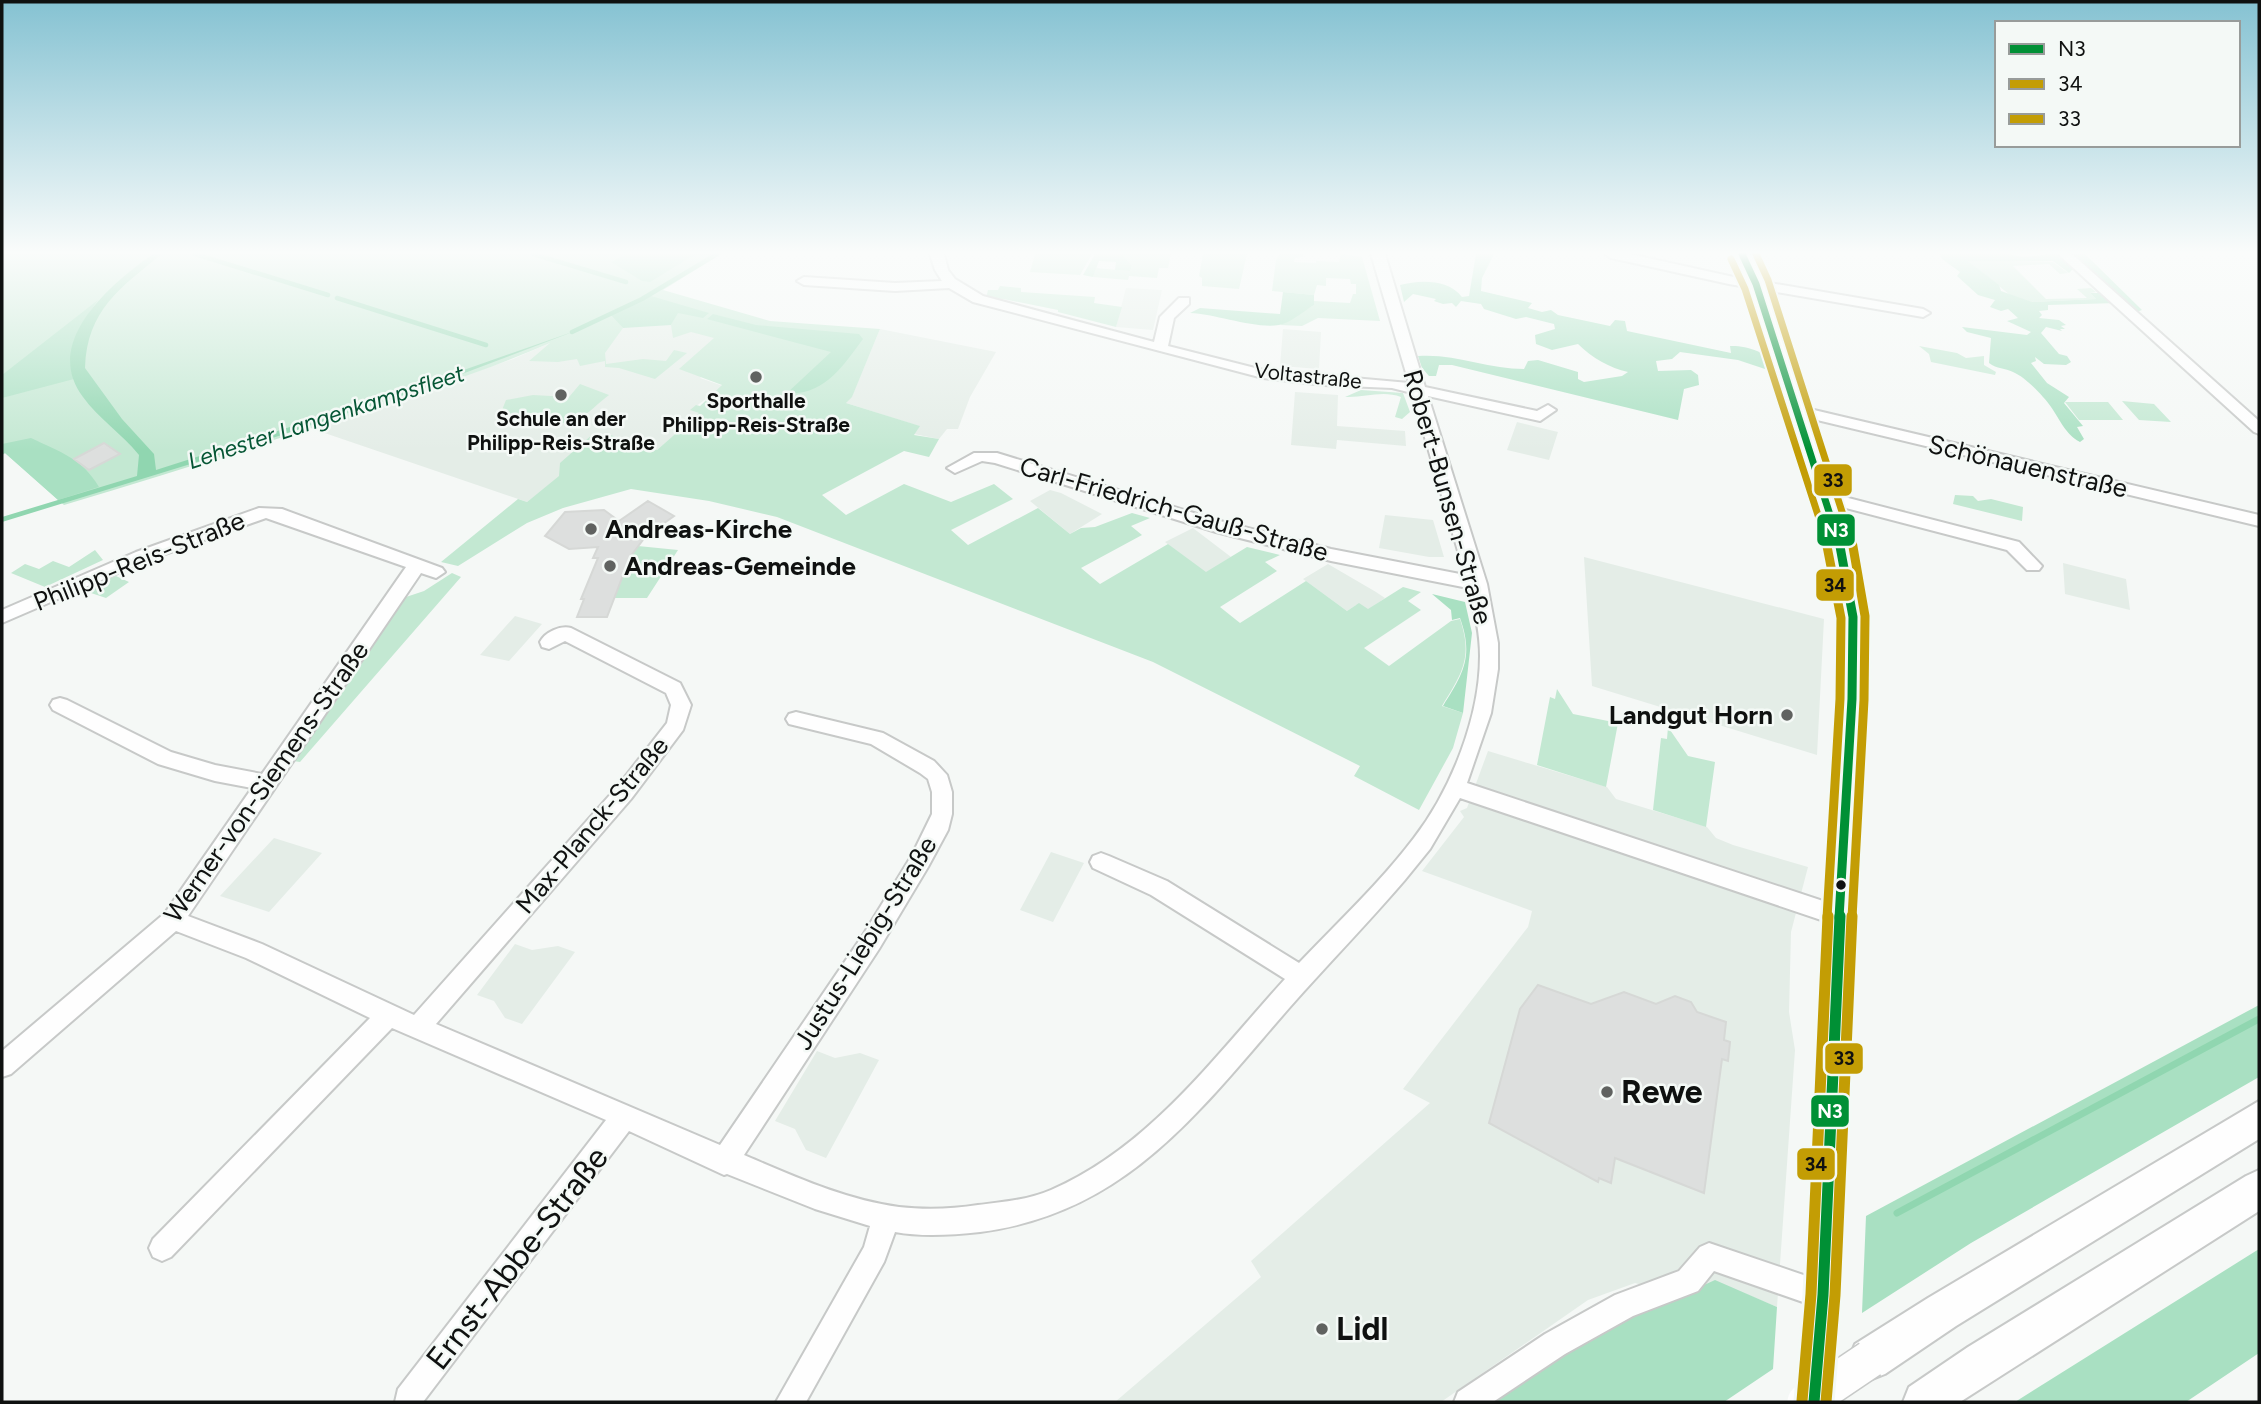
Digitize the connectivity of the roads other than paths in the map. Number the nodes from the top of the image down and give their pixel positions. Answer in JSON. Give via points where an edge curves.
{"nodes":[{"id":1,"x":1051,"y":320,"type":"edge"},
{"id":2,"x":1166,"y":320,"type":"edge"},
{"id":3,"x":1397,"y":320,"type":"edge"},
{"id":4,"x":1767,"y":320,"type":"edge"},
{"id":5,"x":2137,"y":320,"type":"edge"},
{"id":6,"x":1160,"y":349,"type":"junction"},
{"id":7,"x":1418,"y":389,"type":"junction"},
{"id":8,"x":1548,"y":410,"type":"dead end"},
{"id":9,"x":1797,"y":411,"type":"junction"},
{"id":10,"x":2259,"y":429,"type":"edge"},
{"id":11,"x":955,"y":468,"type":"dead end"},
{"id":12,"x":1825,"y":497,"type":"junction"},
{"id":13,"x":2259,"y":521,"type":"edge"},
{"id":14,"x":417,"y":565,"type":"junction"},
{"id":15,"x":2033,"y":565,"type":"dead end"},
{"id":16,"x":436,"y":572,"type":"dead end"},
{"id":17,"x":1478,"y":584,"type":"junction"},
{"id":18,"x":2,"y":617,"type":"edge"},
{"id":19,"x":549,"y":642,"type":"dead end"},
{"id":20,"x":60,"y":705,"type":"dead end"},
{"id":21,"x":796,"y":719,"type":"dead end"},
{"id":22,"x":268,"y":783,"type":"junction"},
{"id":23,"x":1456,"y":788,"type":"junction"},
{"id":24,"x":1101,"y":862,"type":"dead end"},
{"id":25,"x":1839,"y":916,"type":"junction"},
{"id":26,"x":173,"y":920,"type":"junction"},
{"id":27,"x":1301,"y":977,"type":"junction"},
{"id":28,"x":389,"y":1015,"type":"junction"},
{"id":29,"x":418,"y":1027,"type":"junction"},
{"id":30,"x":2,"y":1066,"type":"edge"},
{"id":31,"x":625,"y":1116,"type":"junction"},
{"id":32,"x":2259,"y":1119,"type":"edge"},
{"id":33,"x":724,"y":1162,"type":"junction"},
{"id":34,"x":2259,"y":1189,"type":"edge"},
{"id":35,"x":886,"y":1219,"type":"junction"},
{"id":36,"x":162,"y":1248,"type":"dead end"},
{"id":37,"x":1823,"y":1295,"type":"junction"},
{"id":38,"x":408,"y":1399,"type":"dead end"},
{"id":39,"x":790,"y":1402,"type":"edge"},
{"id":40,"x":1468,"y":1402,"type":"edge"},
{"id":41,"x":1806,"y":1402,"type":"edge"},
{"id":42,"x":1814,"y":1402,"type":"edge"},
{"id":43,"x":1924,"y":1402,"type":"edge"}],
"edges":[{"from":1,"to":6,"type":"street","name":"Voltastraße"},
{"from":2,"to":6,"type":"street"},
{"from":3,"to":7,"type":"street","name":"Robert-Bunsen-Straße"},
{"from":4,"to":9,"type":"main road"},
{"from":5,"to":10,"type":"street"},
{"from":6,"to":7,"type":"street","name":"Voltastraße","via":[[1263,374]]},
{"from":7,"to":8,"type":"street","via":[[1540,416]]},
{"from":7,"to":17,"type":"street","name":"Robert-Bunsen-Straße"},
{"from":9,"to":12,"type":"main road"},
{"from":9,"to":13,"type":"street","name":"Schönauenstraße"},
{"from":11,"to":17,"type":"street","name":"Carl-Friedrich-Gauß-Straße","via":[[980,456],[996,458],[1216,526]]},
{"from":12,"to":15,"type":"street","via":[[2014,546]]},
{"from":12,"to":25,"type":"main road","via":[[1838,536],[1853,617]]},
{"from":14,"to":16,"type":"street","name":"Philipp-Reis-Straße"},
{"from":14,"to":18,"type":"street","name":"Philipp-Reis-Straße","via":[[265,512],[142,556]]},
{"from":14,"to":22,"type":"street","name":"Werner-von-Siemens-Straße"},
{"from":17,"to":23,"type":"street","name":"Robert-Bunsen-Straße","via":[[1486,618],[1489,669]]},
{"from":19,"to":29,"type":"street","name":"Max-Planck-Straße","via":[[565,633],[673,688],[681,705],[676,725],[624,793]]},
{"from":20,"to":22,"type":"street","via":[[165,758]]},
{"from":21,"to":33,"type":"street","name":"Justus-Liebig-Straße","via":[[876,738],[927,767],[937,775],[942,814],[920,861],[871,942]]},
{"from":22,"to":26,"type":"street","name":"Werner-von-Siemens-Straße"},
{"from":23,"to":25,"type":"street"},
{"from":23,"to":27,"type":"street","name":"Robert-Bunsen-Straße","via":[[1421,845]]},
{"from":24,"to":27,"type":"street","via":[[1158,888]]},
{"from":25,"to":37,"type":"main road"},
{"from":26,"to":28,"type":"street","name":"Ernst-Abbe-Straße","via":[[216,934]]},
{"from":26,"to":30,"type":"street","name":"Werner-von-Siemens-Straße"},
{"from":27,"to":35,"type":"street","name":"Robert-Bunsen-Straße","via":[[1180,1114],[1129,1160],[1072,1194],[1009,1216]]},
{"from":28,"to":29,"type":"street","name":"Ernst-Abbe-Straße"},
{"from":28,"to":36,"type":"street"},
{"from":29,"to":31,"type":"street","name":"Ernst-Abbe-Straße"},
{"from":31,"to":33,"type":"street","name":"Ernst-Abbe-Straße"},
{"from":31,"to":38,"type":"street","name":"Ernst-Abbe-Straße"},
{"from":32,"to":41,"type":"highway","bridge":true,"via":[[1942,1312]]},
{"from":33,"to":35,"type":"street","name":"Ernst-Abbe-Straße"},
{"from":34,"to":43,"type":"highway"},
{"from":35,"to":39,"type":"street","via":[[875,1253]]},
{"from":37,"to":40,"type":"street","via":[[1709,1256],[1688,1281],[1625,1305]]},
{"from":37,"to":42,"type":"main road"}]}
